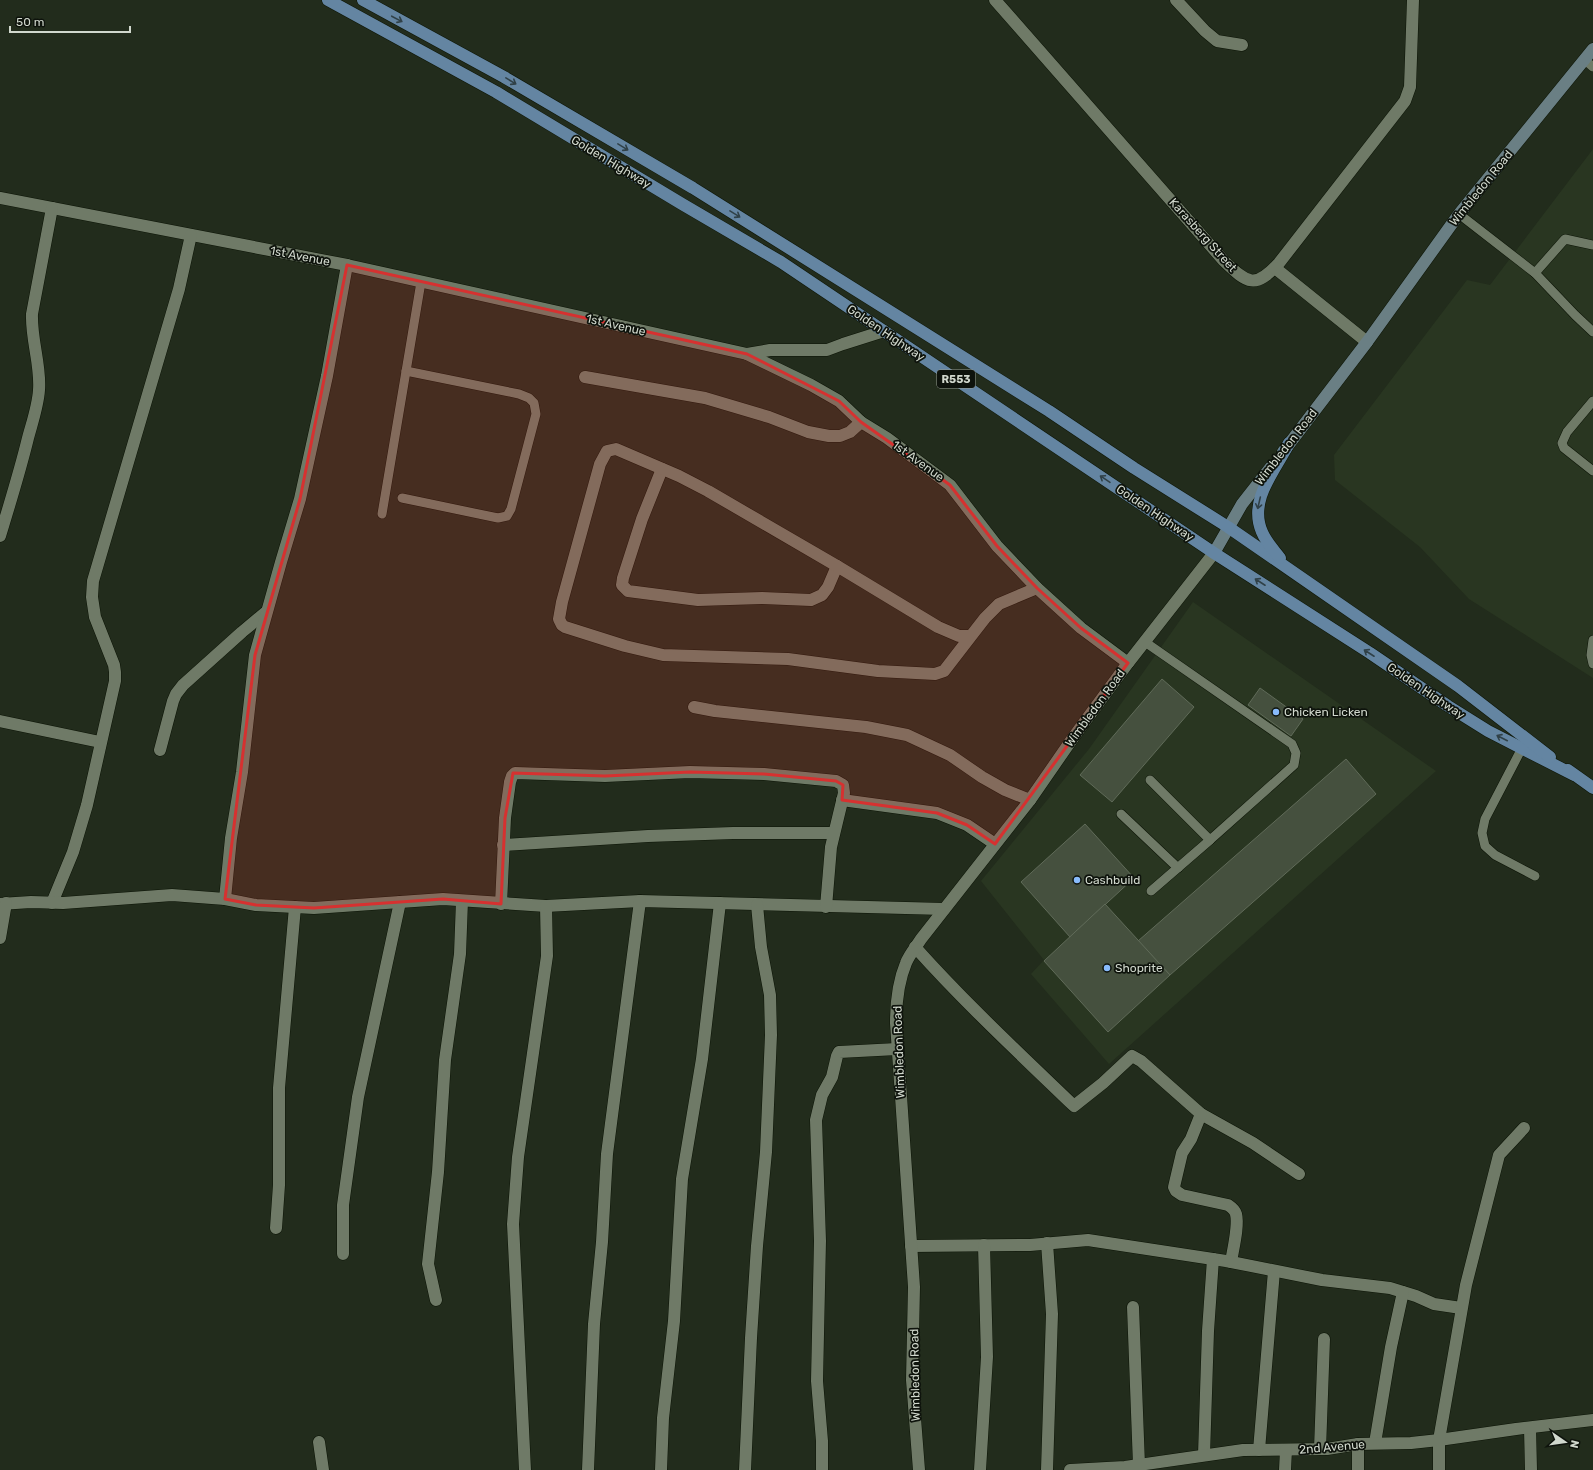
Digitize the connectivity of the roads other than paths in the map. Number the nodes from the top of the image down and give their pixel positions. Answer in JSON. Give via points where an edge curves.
{"nodes":[{"id":1,"x":328,"y":0,"type":"edge"},
{"id":2,"x":363,"y":0,"type":"edge"},
{"id":3,"x":996,"y":0,"type":"edge"},
{"id":4,"x":1176,"y":0,"type":"edge"},
{"id":5,"x":1413,"y":0,"type":"edge"},
{"id":6,"x":1242,"y":45,"type":"dead end"},
{"id":7,"x":1593,"y":49,"type":"edge"},
{"id":8,"x":1589,"y":63,"type":"edge"},
{"id":9,"x":0,"y":198,"type":"edge"},
{"id":10,"x":52,"y":208,"type":"junction"},
{"id":11,"x":1459,"y":214,"type":"junction"},
{"id":12,"x":191,"y":235,"type":"junction"},
{"id":13,"x":1593,"y":245,"type":"edge"},
{"id":14,"x":347,"y":265,"type":"junction"},
{"id":15,"x":1275,"y":268,"type":"junction"},
{"id":16,"x":1536,"y":273,"type":"junction"},
{"id":17,"x":421,"y":282,"type":"junction"},
{"id":18,"x":884,"y":331,"type":"junction"},
{"id":19,"x":1593,"y":332,"type":"edge"},
{"id":20,"x":1367,"y":342,"type":"junction"},
{"id":21,"x":747,"y":354,"type":"junction"},
{"id":22,"x":406,"y":371,"type":"junction"},
{"id":23,"x":585,"y":377,"type":"dead end"},
{"id":24,"x":1592,"y":403,"type":"edge"},
{"id":25,"x":861,"y":422,"type":"junction"},
{"id":26,"x":1289,"y":443,"type":"junction"},
{"id":27,"x":662,"y":469,"type":"junction"},
{"id":28,"x":1593,"y":471,"type":"edge"},
{"id":29,"x":402,"y":498,"type":"dead end"},
{"id":30,"x":382,"y":514,"type":"dead end"},
{"id":31,"x":1228,"y":527,"type":"junction"},
{"id":32,"x":0,"y":536,"type":"edge"},
{"id":33,"x":1214,"y":553,"type":"junction"},
{"id":34,"x":837,"y":566,"type":"junction"},
{"id":35,"x":1288,"y":568,"type":"junction"},
{"id":36,"x":1037,"y":588,"type":"junction"},
{"id":37,"x":266,"y":612,"type":"junction"},
{"id":38,"x":971,"y":636,"type":"junction"},
{"id":39,"x":1593,"y":640,"type":"edge"},
{"id":40,"x":1145,"y":642,"type":"junction"},
{"id":41,"x":1128,"y":663,"type":"junction"},
{"id":42,"x":1593,"y":664,"type":"edge"},
{"id":43,"x":694,"y":707,"type":"dead end"},
{"id":44,"x":0,"y":721,"type":"edge"},
{"id":45,"x":100,"y":742,"type":"junction"},
{"id":46,"x":1522,"y":748,"type":"junction"},
{"id":47,"x":160,"y":750,"type":"dead end"},
{"id":48,"x":1574,"y":775,"type":"junction"},
{"id":49,"x":1150,"y":780,"type":"dead end"},
{"id":50,"x":1593,"y":788,"type":"edge"},
{"id":51,"x":842,"y":800,"type":"junction"},
{"id":52,"x":1030,"y":800,"type":"junction"},
{"id":53,"x":1121,"y":814,"type":"dead end"},
{"id":54,"x":834,"y":833,"type":"junction"},
{"id":55,"x":1210,"y":840,"type":"junction"},
{"id":56,"x":995,"y":844,"type":"junction"},
{"id":57,"x":504,"y":845,"type":"junction"},
{"id":58,"x":1178,"y":868,"type":"junction"},
{"id":59,"x":1535,"y":876,"type":"dead end"},
{"id":60,"x":1151,"y":892,"type":"dead end"},
{"id":61,"x":225,"y":899,"type":"junction"},
{"id":62,"x":462,"y":901,"type":"junction"},
{"id":63,"x":640,"y":901,"type":"junction"},
{"id":64,"x":400,"y":902,"type":"junction"},
{"id":65,"x":52,"y":903,"type":"junction"},
{"id":66,"x":720,"y":903,"type":"junction"},
{"id":67,"x":3,"y":904,"type":"edge"},
{"id":68,"x":502,"y":904,"type":"junction"},
{"id":69,"x":757,"y":905,"type":"junction"},
{"id":70,"x":546,"y":906,"type":"junction"},
{"id":71,"x":295,"y":907,"type":"junction"},
{"id":72,"x":826,"y":907,"type":"junction"},
{"id":73,"x":944,"y":909,"type":"junction"},
{"id":74,"x":0,"y":938,"type":"edge"},
{"id":75,"x":915,"y":947,"type":"junction"},
{"id":76,"x":897,"y":1049,"type":"junction"},
{"id":77,"x":1201,"y":1114,"type":"junction"},
{"id":78,"x":1524,"y":1128,"type":"dead end"},
{"id":79,"x":1299,"y":1174,"type":"dead end"},
{"id":80,"x":276,"y":1228,"type":"dead end"},
{"id":81,"x":1047,"y":1243,"type":"junction"},
{"id":82,"x":984,"y":1245,"type":"junction"},
{"id":83,"x":911,"y":1246,"type":"junction"},
{"id":84,"x":343,"y":1254,"type":"dead end"},
{"id":85,"x":1213,"y":1259,"type":"junction"},
{"id":86,"x":1231,"y":1262,"type":"junction"},
{"id":87,"x":1274,"y":1271,"type":"junction"},
{"id":88,"x":1403,"y":1292,"type":"junction"},
{"id":89,"x":436,"y":1300,"type":"dead end"},
{"id":90,"x":1133,"y":1307,"type":"dead end"},
{"id":91,"x":1461,"y":1308,"type":"junction"},
{"id":92,"x":1324,"y":1339,"type":"dead end"},
{"id":93,"x":1593,"y":1420,"type":"edge"},
{"id":94,"x":1530,"y":1428,"type":"junction"},
{"id":95,"x":1439,"y":1440,"type":"junction"},
{"id":96,"x":319,"y":1442,"type":"dead end"},
{"id":97,"x":1375,"y":1443,"type":"junction"},
{"id":98,"x":1358,"y":1444,"type":"junction"},
{"id":99,"x":1320,"y":1449,"type":"junction"},
{"id":100,"x":1259,"y":1450,"type":"junction"},
{"id":101,"x":1286,"y":1450,"type":"junction"},
{"id":102,"x":1204,"y":1455,"type":"junction"},
{"id":103,"x":1139,"y":1464,"type":"junction"},
{"id":104,"x":323,"y":1470,"type":"edge"},
{"id":105,"x":525,"y":1470,"type":"edge"},
{"id":106,"x":588,"y":1470,"type":"edge"},
{"id":107,"x":661,"y":1470,"type":"edge"},
{"id":108,"x":745,"y":1470,"type":"edge"},
{"id":109,"x":822,"y":1470,"type":"edge"},
{"id":110,"x":919,"y":1470,"type":"edge"},
{"id":111,"x":980,"y":1470,"type":"edge"},
{"id":112,"x":1047,"y":1470,"type":"edge"},
{"id":113,"x":1070,"y":1470,"type":"edge"},
{"id":114,"x":1285,"y":1470,"type":"edge"},
{"id":115,"x":1358,"y":1470,"type":"edge"},
{"id":116,"x":1439,"y":1470,"type":"edge"},
{"id":117,"x":1531,"y":1470,"type":"edge"}],
"edges":[{"from":1,"to":18,"type":"main road","name":"Golden Highway","number":"R553","via":[[496,92],[781,262]]},
{"from":2,"to":31,"type":"main road","name":"Golden Highway","number":"R553","one_way":true,"via":[[504,77],[693,188],[889,309]]},
{"from":3,"to":15,"type":"street","name":"Karasberg Street","via":[[1238,275],[1248,280],[1256,280],[1268,275]]},
{"from":4,"to":6,"type":"street","via":[[1217,41]]},
{"from":5,"to":15,"type":"street","name":"Karasberg Street","via":[[1410,87],[1405,101]]},
{"from":7,"to":8,"type":"street","name":"Wimbledon Road"},
{"from":8,"to":11,"type":"street","name":"Wimbledon Road"},
{"from":9,"to":10,"type":"street","name":"1st Avenue"},
{"from":10,"to":12,"type":"street","name":"1st Avenue"},
{"from":10,"to":32,"type":"street","via":[[31,328],[39,391],[19,475]]},
{"from":11,"to":16,"type":"lane"},
{"from":11,"to":20,"type":"street","name":"Wimbledon Road"},
{"from":12,"to":14,"type":"street","name":"1st Avenue"},
{"from":12,"to":45,"type":"street","via":[[179,289],[93,581],[95,617],[115,672]]},
{"from":13,"to":16,"type":"lane","via":[[1565,239]]},
{"from":14,"to":17,"type":"street","name":"1st Avenue"},
{"from":14,"to":37,"type":"street","via":[[327,376],[300,500]]},
{"from":15,"to":20,"type":"street"},
{"from":16,"to":19,"type":"lane"},
{"from":17,"to":21,"type":"street","name":"1st Avenue"},
{"from":17,"to":22,"type":"lane"},
{"from":18,"to":21,"type":"street","via":[[827,350],[770,350]]},
{"from":33,"to":18,"type":"main road","name":"Golden Highway","number":"R553","one_way":true},
{"from":20,"to":26,"type":"street","name":"Wimbledon Road"},
{"from":21,"to":25,"type":"street","name":"1st Avenue","via":[[839,401]]},
{"from":22,"to":29,"type":"lane","via":[[519,394],[534,403],[536,414],[511,509],[506,516],[498,518]]},
{"from":22,"to":30,"type":"lane"},
{"from":23,"to":25,"type":"street","via":[[705,398],[769,417],[808,432],[828,436],[840,436],[850,432]]},
{"from":24,"to":28,"type":"lane","via":[[1567,432],[1562,443],[1564,448]]},
{"from":25,"to":36,"type":"street","name":"1st Avenue","via":[[950,485],[998,546]]},
{"from":26,"to":31,"type":"street","name":"Wimbledon Road","via":[[1242,504]]},
{"from":26,"to":35,"type":"main road","one_way":true,"via":[[1262,492],[1258,505],[1262,532]]},
{"from":27,"to":34,"type":"street","via":[[708,491]]},
{"from":27,"to":34,"type":"street","via":[[623,578],[622,585],[628,591],[698,600],[811,600],[828,587]]},
{"from":27,"to":38,"type":"street","via":[[620,450],[607,451],[600,464],[562,602],[559,619],[562,625],[625,646],[663,655],[788,660],[926,675],[944,672]]},
{"from":31,"to":33,"type":"street","name":"Wimbledon Road"},
{"from":31,"to":35,"type":"main road","name":"Golden Highway","number":"R553"},
{"from":33,"to":40,"type":"street","name":"Wimbledon Road"},
{"from":46,"to":33,"type":"main road","name":"Golden Highway","number":"R553","one_way":true,"via":[[1448,706]]},
{"from":34,"to":38,"type":"street","via":[[938,627],[959,636]]},
{"from":35,"to":48,"type":"main road","name":"Golden Highway","number":"R553","via":[[1458,686]]},
{"from":36,"to":38,"type":"street","via":[[998,604]]},
{"from":36,"to":41,"type":"street","name":"1st Avenue","via":[[1081,628]]},
{"from":37,"to":47,"type":"street","via":[[176,694]]},
{"from":37,"to":61,"type":"street","via":[[255,655]]},
{"from":39,"to":42,"type":"lane"},
{"from":40,"to":41,"type":"street","name":"Wimbledon Road"},
{"from":40,"to":55,"type":"lane","via":[[1292,744],[1296,753],[1294,765]]},
{"from":41,"to":52,"type":"street","name":"Wimbledon Road"},
{"from":43,"to":52,"type":"street","via":[[866,727],[908,735],[950,755],[1005,790]]},
{"from":44,"to":45,"type":"street"},
{"from":45,"to":65,"type":"street","via":[[87,805],[73,852]]},
{"from":46,"to":48,"type":"main road","name":"Golden Highway","number":"R553"},
{"from":46,"to":59,"type":"lane","via":[[1485,819],[1482,832],[1485,846],[1495,855]]},
{"from":48,"to":50,"type":"main road","name":"Golden Highway","number":"R553"},
{"from":49,"to":55,"type":"lane"},
{"from":51,"to":54,"type":"street"},
{"from":51,"to":56,"type":"street","via":[[937,813],[967,825]]},
{"from":51,"to":57,"type":"street","via":[[843,785],[836,781],[764,774],[690,772],[605,776],[515,773],[507,792]]},
{"from":52,"to":56,"type":"street","name":"Wimbledon Road"},
{"from":53,"to":58,"type":"lane"},
{"from":54,"to":57,"type":"street","via":[[710,834]]},
{"from":54,"to":72,"type":"street"},
{"from":55,"to":58,"type":"lane"},
{"from":56,"to":73,"type":"street","name":"Wimbledon Road"},
{"from":57,"to":68,"type":"street"},
{"from":58,"to":60,"type":"lane"},
{"from":61,"to":65,"type":"street","via":[[172,895]]},
{"from":61,"to":71,"type":"street","via":[[256,905]]},
{"from":62,"to":64,"type":"street","via":[[443,899]]},
{"from":62,"to":68,"type":"street"},
{"from":62,"to":89,"type":"street","via":[[460,954],[445,1060],[438,1172],[428,1264]]},
{"from":63,"to":66,"type":"street"},
{"from":63,"to":70,"type":"street"},
{"from":63,"to":106,"type":"street","via":[[607,1154],[594,1324]]},
{"from":64,"to":71,"type":"street"},
{"from":64,"to":84,"type":"street","via":[[358,1097],[343,1205]]},
{"from":65,"to":67,"type":"street"},
{"from":66,"to":69,"type":"street"},
{"from":66,"to":107,"type":"street","via":[[702,1059],[682,1179],[674,1320],[663,1418]]},
{"from":67,"to":74,"type":"street"},
{"from":68,"to":70,"type":"street"},
{"from":69,"to":72,"type":"street"},
{"from":69,"to":108,"type":"street","via":[[761,947],[770,995],[771,1035]]},
{"from":70,"to":105,"type":"street","via":[[547,956],[518,1157],[513,1224]]},
{"from":71,"to":80,"type":"street","via":[[279,1088],[279,1185]]},
{"from":72,"to":73,"type":"street"},
{"from":73,"to":75,"type":"street","name":"Wimbledon Road"},
{"from":75,"to":76,"type":"street","name":"Wimbledon Road","via":[[906,962],[899,986]]},
{"from":75,"to":77,"type":"street","via":[[980,1016],[1074,1106],[1132,1056],[1142,1061]]},
{"from":76,"to":83,"type":"street","name":"Wimbledon Road"},
{"from":76,"to":109,"type":"street","via":[[839,1052],[832,1077],[822,1095],[816,1120],[820,1241],[817,1381]]},
{"from":77,"to":79,"type":"street","via":[[1253,1143]]},
{"from":77,"to":86,"type":"street","via":[[1182,1153],[1174,1187],[1182,1195],[1232,1207],[1237,1222]]},
{"from":78,"to":91,"type":"street","via":[[1499,1155]]},
{"from":81,"to":82,"type":"street"},
{"from":81,"to":85,"type":"street","via":[[1088,1240]]},
{"from":81,"to":112,"type":"street","via":[[1052,1314]]},
{"from":82,"to":83,"type":"street"},
{"from":82,"to":111,"type":"street","via":[[987,1357]]},
{"from":83,"to":110,"type":"street","name":"Wimbledon Road","via":[[914,1287],[912,1380]]},
{"from":85,"to":86,"type":"street"},
{"from":85,"to":102,"type":"street"},
{"from":86,"to":87,"type":"street"},
{"from":87,"to":88,"type":"street"},
{"from":87,"to":100,"type":"street"},
{"from":88,"to":91,"type":"street","via":[[1434,1304]]},
{"from":88,"to":97,"type":"street","via":[[1390,1347]]},
{"from":90,"to":103,"type":"street"},
{"from":91,"to":95,"type":"street"},
{"from":92,"to":99,"type":"street"},
{"from":93,"to":94,"type":"street","name":"2nd Avenue"},
{"from":94,"to":95,"type":"street","name":"2nd Avenue"},
{"from":94,"to":117,"type":"street"},
{"from":95,"to":97,"type":"street","name":"2nd Avenue"},
{"from":95,"to":116,"type":"street"},
{"from":96,"to":104,"type":"street"},
{"from":97,"to":98,"type":"street","name":"2nd Avenue"},
{"from":98,"to":99,"type":"street","name":"2nd Avenue"},
{"from":98,"to":115,"type":"street"},
{"from":99,"to":101,"type":"street","name":"2nd Avenue"},
{"from":100,"to":101,"type":"street","name":"2nd Avenue"},
{"from":100,"to":102,"type":"street","name":"2nd Avenue"},
{"from":101,"to":114,"type":"street"},
{"from":102,"to":103,"type":"street","name":"2nd Avenue"},
{"from":103,"to":113,"type":"street","name":"2nd Avenue"}]}
